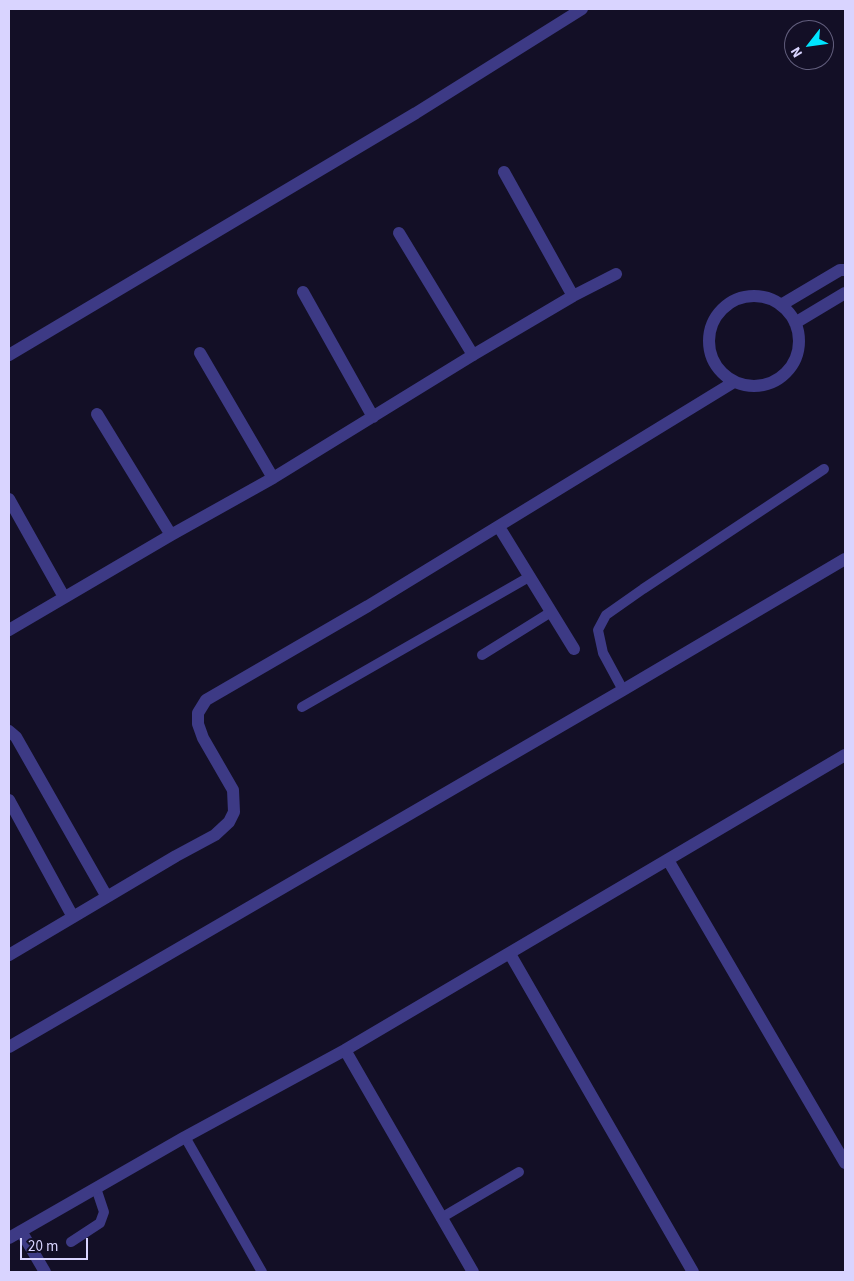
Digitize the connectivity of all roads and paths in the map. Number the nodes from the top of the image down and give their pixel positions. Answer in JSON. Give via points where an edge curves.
{"nodes":[{"id":1,"x":582,"y":9,"type":"edge"},
{"id":2,"x":504,"y":172,"type":"dead end"},
{"id":3,"x":399,"y":233,"type":"dead end"},
{"id":4,"x":845,"y":270,"type":"edge"},
{"id":5,"x":616,"y":274,"type":"dead end"},
{"id":6,"x":303,"y":292,"type":"dead end"},
{"id":7,"x":845,"y":293,"type":"edge"},
{"id":8,"x":573,"y":296,"type":"junction"},
{"id":9,"x":781,"y":305,"type":"junction"},
{"id":10,"x":795,"y":324,"type":"junction"},
{"id":11,"x":200,"y":353,"type":"dead end"},
{"id":12,"x":9,"y":355,"type":"edge"},
{"id":13,"x":473,"y":355,"type":"junction"},
{"id":14,"x":734,"y":382,"type":"junction"},
{"id":15,"x":97,"y":414,"type":"dead end"},
{"id":16,"x":373,"y":417,"type":"junction"},
{"id":17,"x":824,"y":469,"type":"dead end"},
{"id":18,"x":273,"y":478,"type":"junction"},
{"id":19,"x":9,"y":499,"type":"edge"},
{"id":20,"x":499,"y":527,"type":"junction"},
{"id":21,"x":170,"y":535,"type":"junction"},
{"id":22,"x":845,"y":559,"type":"edge"},
{"id":23,"x":529,"y":577,"type":"junction"},
{"id":24,"x":64,"y":597,"type":"junction"},
{"id":25,"x":551,"y":612,"type":"junction"},
{"id":26,"x":9,"y":630,"type":"edge"},
{"id":27,"x":574,"y":649,"type":"dead end"},
{"id":28,"x":482,"y":655,"type":"dead end"},
{"id":29,"x":623,"y":690,"type":"junction"},
{"id":30,"x":302,"y":707,"type":"dead end"},
{"id":31,"x":11,"y":737,"type":"edge"},
{"id":32,"x":845,"y":755,"type":"edge"},
{"id":33,"x":9,"y":800,"type":"edge"},
{"id":34,"x":668,"y":860,"type":"junction"},
{"id":35,"x":107,"y":897,"type":"junction"},
{"id":36,"x":73,"y":917,"type":"junction"},
{"id":37,"x":510,"y":954,"type":"junction"},
{"id":38,"x":9,"y":955,"type":"edge"},
{"id":39,"x":9,"y":1046,"type":"edge"},
{"id":40,"x":345,"y":1050,"type":"junction"},
{"id":41,"x":185,"y":1137,"type":"junction"},
{"id":42,"x":845,"y":1163,"type":"edge"},
{"id":43,"x":519,"y":1172,"type":"dead end"},
{"id":44,"x":96,"y":1188,"type":"junction"},
{"id":45,"x":441,"y":1218,"type":"junction"},
{"id":46,"x":21,"y":1232,"type":"junction"},
{"id":47,"x":9,"y":1238,"type":"edge"},
{"id":48,"x":71,"y":1242,"type":"dead end"},
{"id":49,"x":45,"y":1272,"type":"edge"},
{"id":50,"x":262,"y":1272,"type":"edge"},
{"id":51,"x":473,"y":1272,"type":"edge"},
{"id":52,"x":693,"y":1272,"type":"edge"}],
"edges":[{"from":1,"to":12,"type":"street","via":[[416,113]]},
{"from":2,"to":8,"type":"street"},
{"from":3,"to":13,"type":"street"},
{"from":4,"to":9,"type":"street"},
{"from":5,"to":8,"type":"street"},
{"from":6,"to":16,"type":"street"},
{"from":7,"to":10,"type":"street"},
{"from":8,"to":13,"type":"street"},
{"from":9,"to":10,"type":"street"},
{"from":9,"to":14,"type":"street","via":[[768,298],[753,296],[726,306],[716,318],[710,331],[709,346],[722,373]]},
{"from":10,"to":14,"type":"street","via":[[799,345],[796,359],[788,372],[763,386]]},
{"from":11,"to":18,"type":"street"},
{"from":13,"to":16,"type":"street"},
{"from":14,"to":20,"type":"street"},
{"from":15,"to":21,"type":"street"},
{"from":16,"to":18,"type":"street"},
{"from":17,"to":29,"type":"lane","via":[[606,615],[598,630],[603,653]]},
{"from":18,"to":21,"type":"street"},
{"from":19,"to":24,"type":"street"},
{"from":20,"to":23,"type":"street"},
{"from":20,"to":35,"type":"street","via":[[206,700],[198,713],[198,724],[233,790],[234,812],[229,822],[215,835]]},
{"from":21,"to":24,"type":"street"},
{"from":22,"to":29,"type":"street"},
{"from":23,"to":25,"type":"street"},
{"from":23,"to":30,"type":"lane"},
{"from":24,"to":26,"type":"street"},
{"from":25,"to":27,"type":"street"},
{"from":25,"to":28,"type":"lane"},
{"from":29,"to":39,"type":"street"},
{"from":31,"to":35,"type":"street"},
{"from":32,"to":34,"type":"street"},
{"from":33,"to":36,"type":"street"},
{"from":34,"to":37,"type":"street"},
{"from":34,"to":42,"type":"street"},
{"from":35,"to":36,"type":"street"},
{"from":36,"to":38,"type":"street"},
{"from":37,"to":40,"type":"street"},
{"from":37,"to":52,"type":"street"},
{"from":40,"to":41,"type":"street"},
{"from":40,"to":45,"type":"street"},
{"from":41,"to":44,"type":"street"},
{"from":41,"to":50,"type":"lane"},
{"from":43,"to":45,"type":"lane"},
{"from":44,"to":46,"type":"street"},
{"from":44,"to":48,"type":"lane","via":[[104,1212],[100,1223]]},
{"from":45,"to":51,"type":"street"},
{"from":46,"to":47,"type":"street"},
{"from":46,"to":49,"type":"street"}]}
